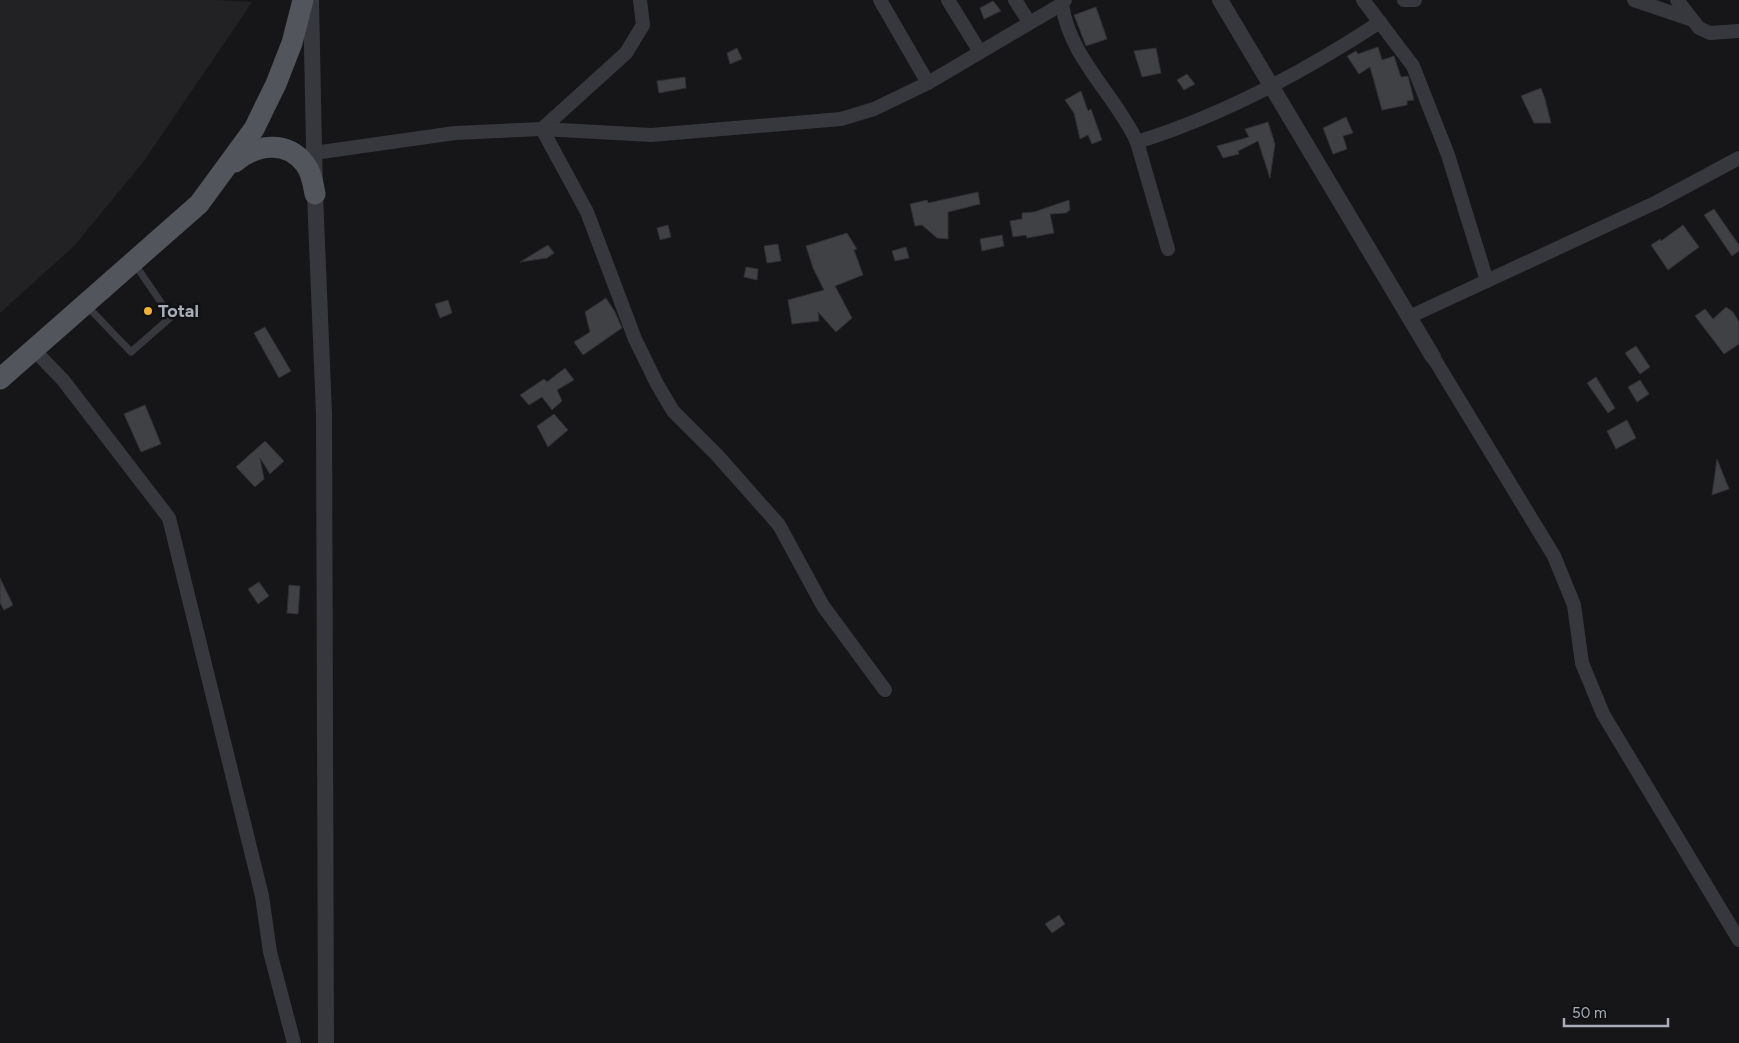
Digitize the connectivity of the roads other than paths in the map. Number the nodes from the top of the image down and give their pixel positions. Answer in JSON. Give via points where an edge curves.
{"nodes":[{"id":1,"x":303,"y":0,"type":"edge"},
{"id":2,"x":311,"y":0,"type":"edge"},
{"id":3,"x":640,"y":0,"type":"edge"},
{"id":4,"x":880,"y":0,"type":"edge"},
{"id":5,"x":948,"y":0,"type":"edge"},
{"id":6,"x":1015,"y":0,"type":"edge"},
{"id":7,"x":1220,"y":0,"type":"edge"},
{"id":8,"x":1363,"y":0,"type":"edge"},
{"id":9,"x":1404,"y":0,"type":"edge"},
{"id":10,"x":1415,"y":0,"type":"edge"},
{"id":11,"x":1634,"y":0,"type":"edge"},
{"id":12,"x":1677,"y":0,"type":"edge"},
{"id":13,"x":1063,"y":2,"type":"edge"},
{"id":14,"x":1690,"y":18,"type":"junction"},
{"id":15,"x":1029,"y":22,"type":"junction"},
{"id":16,"x":1380,"y":22,"type":"junction"},
{"id":17,"x":1739,"y":30,"type":"edge"},
{"id":18,"x":980,"y":52,"type":"junction"},
{"id":19,"x":928,"y":82,"type":"junction"},
{"id":20,"x":1272,"y":87,"type":"junction"},
{"id":21,"x":542,"y":129,"type":"junction"},
{"id":22,"x":1137,"y":142,"type":"junction"},
{"id":23,"x":314,"y":153,"type":"junction"},
{"id":24,"x":1739,"y":158,"type":"edge"},
{"id":25,"x":224,"y":172,"type":"junction"},
{"id":26,"x":315,"y":194,"type":"junction"},
{"id":27,"x":1168,"y":250,"type":"dead end"},
{"id":28,"x":134,"y":262,"type":"junction"},
{"id":29,"x":1487,"y":281,"type":"junction"},
{"id":30,"x":86,"y":305,"type":"junction"},
{"id":31,"x":1409,"y":317,"type":"junction"},
{"id":32,"x":34,"y":350,"type":"junction"},
{"id":33,"x":1433,"y":356,"type":"joint"},
{"id":34,"x":0,"y":379,"type":"edge"},
{"id":35,"x":884,"y":690,"type":"dead end"},
{"id":36,"x":1739,"y":940,"type":"edge"},
{"id":37,"x":294,"y":1043,"type":"edge"},
{"id":38,"x":326,"y":1043,"type":"edge"}],
"edges":[{"from":1,"to":25,"type":"main road","via":[[292,43],[276,84],[254,129]]},
{"from":2,"to":23,"type":"street"},
{"from":3,"to":21,"type":"street","via":[[643,25],[626,53]]},
{"from":4,"to":19,"type":"street"},
{"from":5,"to":18,"type":"street"},
{"from":6,"to":15,"type":"street"},
{"from":7,"to":20,"type":"street"},
{"from":8,"to":16,"type":"street"},
{"from":9,"to":10,"type":"street"},
{"from":11,"to":14,"type":"street"},
{"from":12,"to":14,"type":"street"},
{"from":13,"to":15,"type":"street"},
{"from":13,"to":22,"type":"street","via":[[1082,59],[1123,115]]},
{"from":14,"to":17,"type":"street","via":[[1698,28],[1710,33]]},
{"from":15,"to":18,"type":"street"},
{"from":16,"to":20,"type":"street","via":[[1328,57]]},
{"from":16,"to":29,"type":"street","via":[[1413,66],[1424,92],[1450,161]]},
{"from":18,"to":19,"type":"street"},
{"from":19,"to":21,"type":"street","via":[[874,109],[841,119],[650,135]]},
{"from":20,"to":22,"type":"street","via":[[1176,130]]},
{"from":20,"to":31,"type":"street"},
{"from":21,"to":23,"type":"street","via":[[455,133]]},
{"from":21,"to":35,"type":"street","via":[[587,212],[635,339],[656,384],[673,411],[779,525],[823,606]]},
{"from":22,"to":27,"type":"street"},
{"from":23,"to":26,"type":"street"},
{"from":24,"to":29,"type":"street","via":[[1657,202]]},
{"from":25,"to":26,"type":"main road","via":[[254,149],[282,148],[305,164]]},
{"from":25,"to":28,"type":"main road","via":[[200,204]]},
{"from":26,"to":38,"type":"street","via":[[324,414]]},
{"from":28,"to":30,"type":"main road"},
{"from":28,"to":30,"type":"lane","via":[[171,317],[131,352]]},
{"from":29,"to":31,"type":"street"},
{"from":30,"to":32,"type":"main road"},
{"from":31,"to":33,"type":"street"},
{"from":32,"to":34,"type":"main road"},
{"from":32,"to":37,"type":"street","via":[[63,380],[170,518],[262,896],[270,952]]},
{"from":33,"to":36,"type":"street","via":[[1554,556],[1574,605],[1582,663],[1603,714]]}]}
